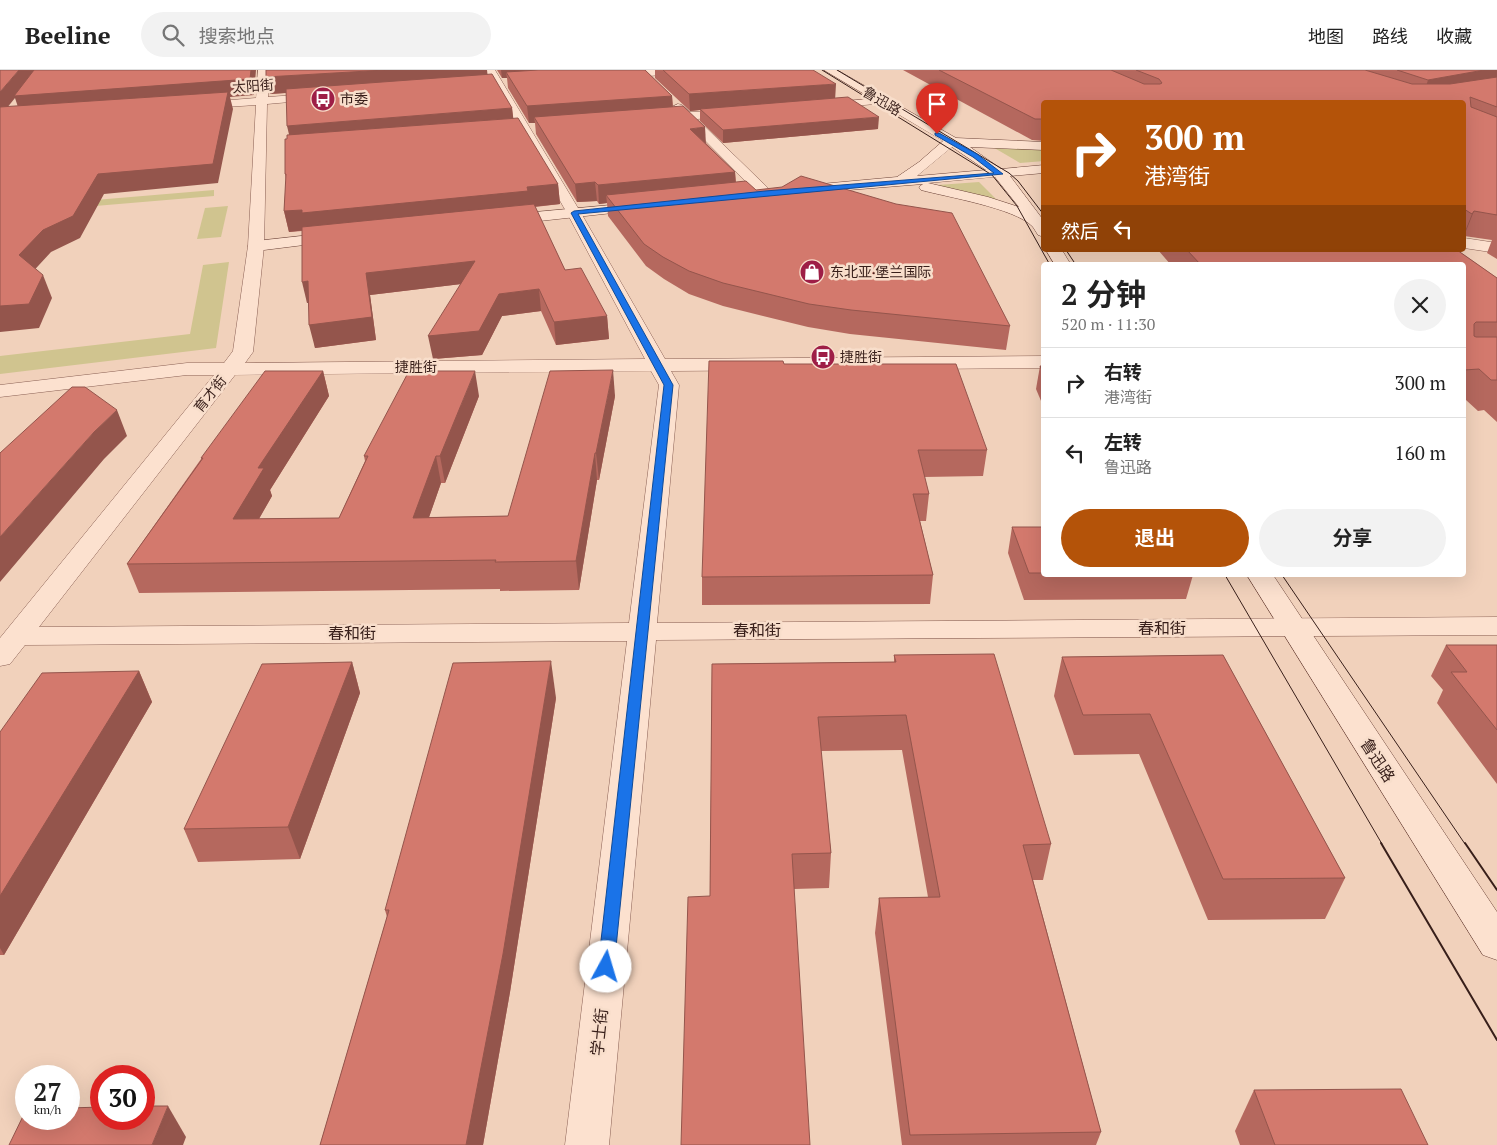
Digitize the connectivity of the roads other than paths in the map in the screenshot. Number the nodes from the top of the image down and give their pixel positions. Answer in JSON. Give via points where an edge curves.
{"nodes":[{"id":1,"x":263,"y":70,"type":"edge"},
{"id":2,"x":490,"y":70,"type":"edge"},
{"id":3,"x":687,"y":70,"type":"edge"},
{"id":4,"x":829,"y":70,"type":"edge"},
{"id":5,"x":642,"y":73,"type":"junction"},
{"id":6,"x":595,"y":77,"type":"edge"},
{"id":7,"x":655,"y":86,"type":"edge"},
{"id":8,"x":332,"y":96,"type":"edge"},
{"id":9,"x":668,"y":98,"type":"edge"},
{"id":10,"x":263,"y":101,"type":"junction"},
{"id":11,"x":882,"y":101,"type":"junction"},
{"id":12,"x":184,"y":107,"type":"edge"},
{"id":13,"x":805,"y":107,"type":"edge"},
{"id":14,"x":746,"y":111,"type":"edge"},
{"id":15,"x":688,"y":116,"type":"junction"},
{"id":16,"x":640,"y":120,"type":"edge"},
{"id":17,"x":543,"y":127,"type":"edge"},
{"id":18,"x":518,"y":129,"type":"junction"},
{"id":19,"x":951,"y":142,"type":"junction"},
{"id":20,"x":1041,"y":146,"type":"edge"},
{"id":21,"x":975,"y":156,"type":"junction"},
{"id":22,"x":1040,"y":171,"type":"edge"},
{"id":23,"x":1000,"y":174,"type":"junction"},
{"id":24,"x":900,"y":181,"type":"junction"},
{"id":25,"x":1041,"y":181,"type":"edge"},
{"id":26,"x":775,"y":192,"type":"junction"},
{"id":27,"x":746,"y":195,"type":"edge"},
{"id":28,"x":660,"y":204,"type":"edge"},
{"id":29,"x":574,"y":213,"type":"junction"},
{"id":30,"x":488,"y":222,"type":"edge"},
{"id":31,"x":1041,"y":223,"type":"edge"},
{"id":32,"x":1041,"y":223,"type":"edge"},
{"id":33,"x":352,"y":236,"type":"edge"},
{"id":34,"x":1466,"y":243,"type":"edge"},
{"id":35,"x":256,"y":246,"type":"junction"},
{"id":36,"x":1497,"y":248,"type":"edge"},
{"id":37,"x":1041,"y":362,"type":"edge"},
{"id":38,"x":658,"y":365,"type":"junction"},
{"id":39,"x":230,"y":368,"type":"junction"},
{"id":40,"x":0,"y":391,"type":"edge"},
{"id":41,"x":1261,"y":577,"type":"edge"},
{"id":42,"x":1497,"y":626,"type":"edge"},
{"id":43,"x":1293,"y":627,"type":"junction"},
{"id":44,"x":642,"y":631,"type":"junction"},
{"id":45,"x":8,"y":646,"type":"edge"},
{"id":46,"x":1497,"y":944,"type":"edge"},
{"id":47,"x":587,"y":1145,"type":"edge"}],
"edges":[{"from":1,"to":10,"type":"street","name":"育才街"},
{"from":2,"to":18,"type":"street","name":"学士街"},
{"from":3,"to":5,"type":"street"},
{"from":4,"to":11,"type":"street","name":"鲁迅路"},
{"from":5,"to":6,"type":"street"},
{"from":5,"to":7,"type":"street"},
{"from":8,"to":10,"type":"street","name":"太阳街"},
{"from":9,"to":15,"type":"street"},
{"from":10,"to":12,"type":"street","name":"太阳街"},
{"from":10,"to":35,"type":"street","name":"育才街","via":[[265,150]]},
{"from":11,"to":13,"type":"street"},
{"from":11,"to":19,"type":"street","name":"鲁迅路"},
{"from":14,"to":15,"type":"street"},
{"from":15,"to":16,"type":"street"},
{"from":15,"to":26,"type":"street"},
{"from":17,"to":18,"type":"street"},
{"from":18,"to":29,"type":"street","name":"学士街"},
{"from":19,"to":20,"type":"street"},
{"from":19,"to":21,"type":"street","name":"鲁迅路"},
{"from":19,"to":24,"type":"street"},
{"from":21,"to":22,"type":"street"},
{"from":21,"to":23,"type":"street","name":"鲁迅路"},
{"from":22,"to":23,"type":"street"},
{"from":23,"to":24,"type":"street"},
{"from":23,"to":25,"type":"street"},
{"from":23,"to":32,"type":"street","name":"鲁迅路"},
{"from":24,"to":26,"type":"street"},
{"from":24,"to":31,"type":"street","via":[[1002,206]]},
{"from":26,"to":27,"type":"street"},
{"from":28,"to":29,"type":"street"},
{"from":29,"to":30,"type":"street"},
{"from":29,"to":38,"type":"street","name":"学士街"},
{"from":33,"to":35,"type":"street"},
{"from":34,"to":36,"type":"street"},
{"from":35,"to":39,"type":"street","name":"育才街","via":[[243,352]]},
{"from":37,"to":38,"type":"street","name":"捷胜街"},
{"from":38,"to":39,"type":"street","name":"捷胜街"},
{"from":38,"to":44,"type":"street","name":"学士街","via":[[668,385]]},
{"from":39,"to":40,"type":"street","name":"捷胜街","via":[[187,369]]},
{"from":39,"to":45,"type":"street","name":"育才街"},
{"from":41,"to":43,"type":"street","name":"鲁迅路"},
{"from":42,"to":43,"type":"street","name":"春和街"},
{"from":43,"to":44,"type":"street","name":"春和街"},
{"from":43,"to":46,"type":"street","name":"鲁迅路"},
{"from":44,"to":45,"type":"street","name":"春和街"},
{"from":44,"to":47,"type":"street","name":"学士街"}]}
